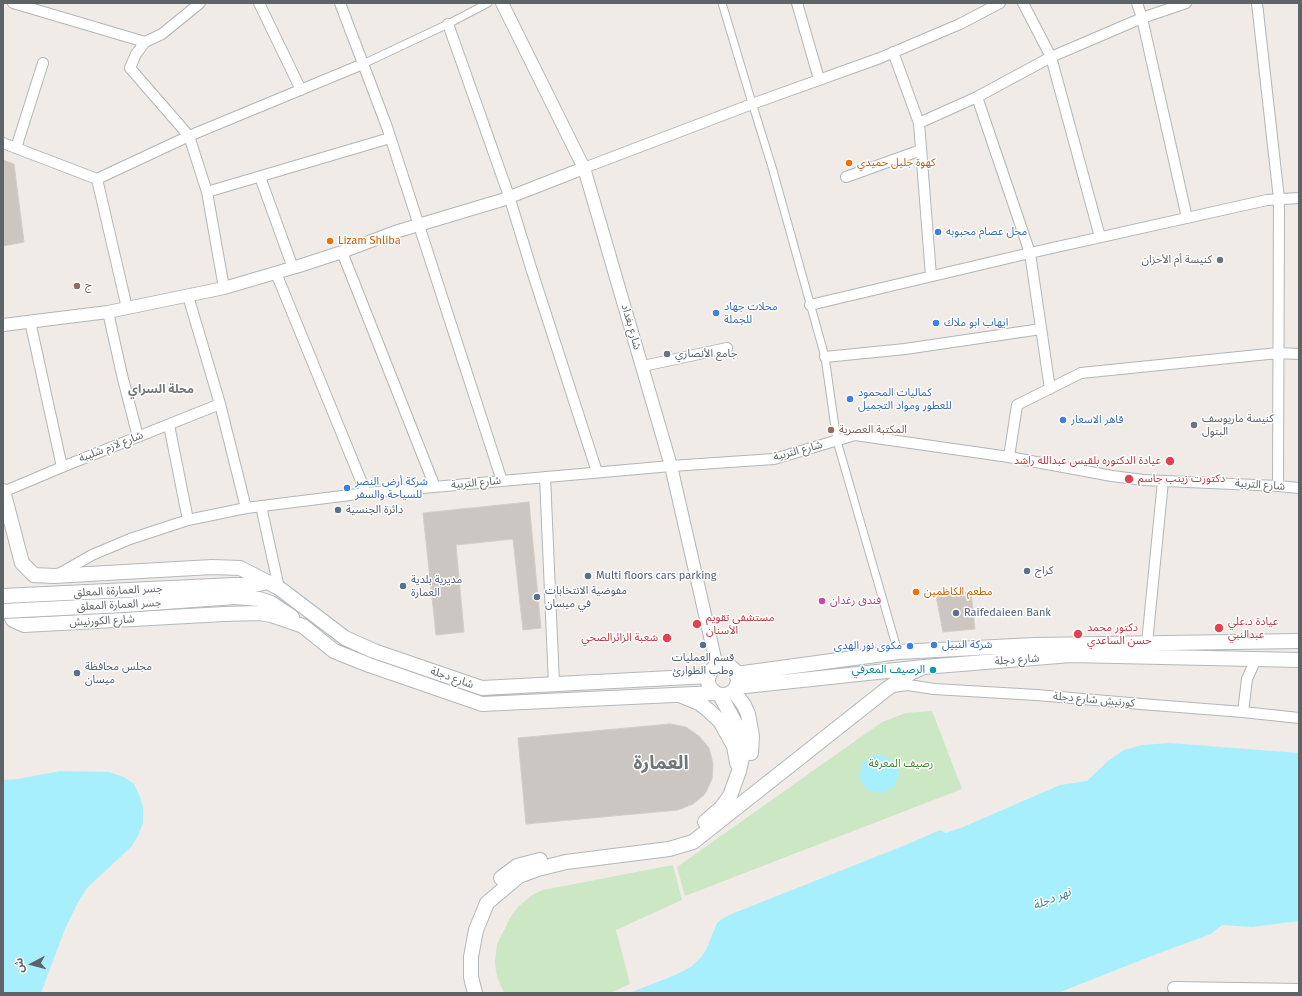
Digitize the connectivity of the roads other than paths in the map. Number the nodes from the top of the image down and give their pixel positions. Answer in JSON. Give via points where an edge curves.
{"nodes":[{"id":1,"x":13,"y":3,"type":"edge"},
{"id":2,"x":200,"y":3,"type":"edge"},
{"id":3,"x":259,"y":3,"type":"edge"},
{"id":4,"x":340,"y":3,"type":"edge"},
{"id":5,"x":488,"y":3,"type":"edge"},
{"id":6,"x":502,"y":3,"type":"edge"},
{"id":7,"x":722,"y":3,"type":"edge"},
{"id":8,"x":797,"y":3,"type":"edge"},
{"id":9,"x":1000,"y":3,"type":"edge"},
{"id":10,"x":1022,"y":3,"type":"edge"},
{"id":11,"x":1137,"y":3,"type":"edge"},
{"id":12,"x":1186,"y":3,"type":"edge"},
{"id":13,"x":1257,"y":3,"type":"edge"},
{"id":14,"x":1142,"y":18,"type":"junction"},
{"id":15,"x":448,"y":24,"type":"junction"},
{"id":16,"x":146,"y":42,"type":"junction"},
{"id":17,"x":893,"y":52,"type":"junction"},
{"id":18,"x":1052,"y":57,"type":"junction"},
{"id":19,"x":43,"y":63,"type":"dead end"},
{"id":20,"x":363,"y":64,"type":"junction"},
{"id":21,"x":819,"y":80,"type":"junction"},
{"id":22,"x":301,"y":90,"type":"junction"},
{"id":23,"x":977,"y":97,"type":"junction"},
{"id":24,"x":752,"y":104,"type":"junction"},
{"id":25,"x":918,"y":123,"type":"junction"},
{"id":26,"x":189,"y":136,"type":"junction"},
{"id":27,"x":390,"y":138,"type":"junction"},
{"id":28,"x":3,"y":143,"type":"edge"},
{"id":29,"x":16,"y":148,"type":"junction"},
{"id":30,"x":921,"y":150,"type":"junction"},
{"id":31,"x":584,"y":168,"type":"junction"},
{"id":32,"x":260,"y":176,"type":"junction"},
{"id":33,"x":846,"y":177,"type":"dead end"},
{"id":34,"x":97,"y":178,"type":"junction"},
{"id":35,"x":207,"y":192,"type":"junction"},
{"id":36,"x":509,"y":196,"type":"junction"},
{"id":37,"x":1299,"y":198,"type":"edge"},
{"id":38,"x":1279,"y":199,"type":"junction"},
{"id":39,"x":1187,"y":218,"type":"junction"},
{"id":40,"x":418,"y":225,"type":"junction"},
{"id":41,"x":1100,"y":237,"type":"junction"},
{"id":42,"x":342,"y":252,"type":"junction"},
{"id":43,"x":1030,"y":253,"type":"junction"},
{"id":44,"x":293,"y":268,"type":"junction"},
{"id":45,"x":276,"y":273,"type":"junction"},
{"id":46,"x":931,"y":276,"type":"junction"},
{"id":47,"x":224,"y":288,"type":"junction"},
{"id":48,"x":188,"y":296,"type":"junction"},
{"id":49,"x":810,"y":305,"type":"junction"},
{"id":50,"x":127,"y":308,"type":"junction"},
{"id":51,"x":108,"y":312,"type":"junction"},
{"id":52,"x":30,"y":321,"type":"junction"},
{"id":53,"x":3,"y":325,"type":"edge"},
{"id":54,"x":1041,"y":329,"type":"junction"},
{"id":55,"x":726,"y":348,"type":"dead end"},
{"id":56,"x":1278,"y":353,"type":"junction"},
{"id":57,"x":1299,"y":354,"type":"edge"},
{"id":58,"x":825,"y":358,"type":"junction"},
{"id":59,"x":643,"y":366,"type":"junction"},
{"id":60,"x":1050,"y":388,"type":"junction"},
{"id":61,"x":220,"y":404,"type":"junction"},
{"id":62,"x":169,"y":425,"type":"junction"},
{"id":63,"x":138,"y":437,"type":"junction"},
{"id":64,"x":837,"y":440,"type":"junction"},
{"id":65,"x":1009,"y":457,"type":"junction"},
{"id":66,"x":671,"y":466,"type":"junction"},
{"id":67,"x":62,"y":467,"type":"junction"},
{"id":68,"x":597,"y":472,"type":"junction"},
{"id":69,"x":545,"y":477,"type":"junction"},
{"id":70,"x":1163,"y":480,"type":"junction"},
{"id":71,"x":502,"y":481,"type":"junction"},
{"id":72,"x":1278,"y":486,"type":"junction"},
{"id":73,"x":435,"y":487,"type":"junction"},
{"id":74,"x":1299,"y":488,"type":"edge"},
{"id":75,"x":3,"y":491,"type":"edge"},
{"id":76,"x":366,"y":493,"type":"junction"},
{"id":77,"x":261,"y":506,"type":"junction"},
{"id":78,"x":246,"y":508,"type":"junction"},
{"id":79,"x":188,"y":520,"type":"junction"},
{"id":80,"x":54,"y":576,"type":"junction"},
{"id":81,"x":273,"y":585,"type":"junction"},
{"id":82,"x":3,"y":590,"type":"edge"},
{"id":83,"x":234,"y":591,"type":"junction"},
{"id":84,"x":3,"y":596,"type":"edge"},
{"id":85,"x":3,"y":611,"type":"edge"},
{"id":86,"x":224,"y":614,"type":"joint"},
{"id":87,"x":303,"y":626,"type":"junction"},
{"id":88,"x":1299,"y":641,"type":"edge"},
{"id":89,"x":1147,"y":644,"type":"junction"},
{"id":90,"x":898,"y":652,"type":"junction"},
{"id":91,"x":1256,"y":659,"type":"junction"},
{"id":92,"x":1299,"y":660,"type":"edge"},
{"id":93,"x":924,"y":667,"type":"junction"},
{"id":94,"x":713,"y":672,"type":"junction"},
{"id":95,"x":554,"y":684,"type":"junction"},
{"id":96,"x":728,"y":688,"type":"junction"},
{"id":97,"x":888,"y":688,"type":"junction"},
{"id":98,"x":680,"y":695,"type":"junction"},
{"id":99,"x":1243,"y":712,"type":"junction"},
{"id":100,"x":1299,"y":718,"type":"edge"},
{"id":101,"x":739,"y":771,"type":"junction"},
{"id":102,"x":724,"y":812,"type":"junction"},
{"id":103,"x":1299,"y":990,"type":"edge"},
{"id":104,"x":1174,"y":991,"type":"edge"},
{"id":105,"x":467,"y":993,"type":"edge"},
{"id":106,"x":475,"y":993,"type":"edge"}],
"edges":[{"from":1,"to":16,"type":"street"},
{"from":2,"to":16,"type":"street","via":[[162,34]]},
{"from":3,"to":22,"type":"street"},
{"from":4,"to":20,"type":"street"},
{"from":5,"to":15,"type":"street"},
{"from":6,"to":31,"type":"street","name":"شارع بغداد"},
{"from":7,"to":24,"type":"street"},
{"from":8,"to":21,"type":"street"},
{"from":9,"to":17,"type":"street","via":[[960,24]]},
{"from":10,"to":18,"type":"street"},
{"from":11,"to":14,"type":"street"},
{"from":12,"to":14,"type":"street"},
{"from":13,"to":38,"type":"street"},
{"from":14,"to":18,"type":"street"},
{"from":14,"to":39,"type":"street"},
{"from":15,"to":20,"type":"street"},
{"from":15,"to":36,"type":"street"},
{"from":16,"to":26,"type":"street","via":[[136,54],[130,68]]},
{"from":17,"to":21,"type":"street"},
{"from":17,"to":25,"type":"street"},
{"from":18,"to":23,"type":"street"},
{"from":18,"to":41,"type":"street"},
{"from":19,"to":29,"type":"street"},
{"from":20,"to":22,"type":"street"},
{"from":20,"to":27,"type":"street"},
{"from":21,"to":24,"type":"street"},
{"from":22,"to":26,"type":"street"},
{"from":23,"to":25,"type":"street"},
{"from":23,"to":43,"type":"street"},
{"from":24,"to":31,"type":"street"},
{"from":24,"to":49,"type":"street"},
{"from":25,"to":30,"type":"street"},
{"from":26,"to":34,"type":"street"},
{"from":26,"to":35,"type":"street"},
{"from":27,"to":32,"type":"street"},
{"from":27,"to":40,"type":"street"},
{"from":28,"to":29,"type":"street"},
{"from":29,"to":34,"type":"street"},
{"from":30,"to":33,"type":"street"},
{"from":30,"to":46,"type":"street"},
{"from":31,"to":36,"type":"street"},
{"from":31,"to":59,"type":"street","name":"شارع بغداد"},
{"from":32,"to":35,"type":"street"},
{"from":32,"to":44,"type":"street"},
{"from":34,"to":50,"type":"street"},
{"from":35,"to":47,"type":"street"},
{"from":36,"to":40,"type":"street"},
{"from":36,"to":68,"type":"street"},
{"from":37,"to":38,"type":"street"},
{"from":38,"to":39,"type":"street"},
{"from":38,"to":56,"type":"street"},
{"from":39,"to":41,"type":"street"},
{"from":40,"to":42,"type":"street"},
{"from":40,"to":71,"type":"street"},
{"from":41,"to":43,"type":"street"},
{"from":42,"to":44,"type":"street"},
{"from":42,"to":73,"type":"street"},
{"from":43,"to":46,"type":"street"},
{"from":43,"to":54,"type":"street"},
{"from":44,"to":45,"type":"street"},
{"from":45,"to":47,"type":"street"},
{"from":45,"to":76,"type":"street"},
{"from":46,"to":49,"type":"street"},
{"from":47,"to":48,"type":"street"},
{"from":48,"to":50,"type":"street"},
{"from":48,"to":61,"type":"street"},
{"from":49,"to":58,"type":"street"},
{"from":50,"to":51,"type":"street"},
{"from":51,"to":52,"type":"street"},
{"from":51,"to":63,"type":"street"},
{"from":52,"to":53,"type":"street"},
{"from":52,"to":67,"type":"street"},
{"from":54,"to":58,"type":"street"},
{"from":54,"to":60,"type":"street"},
{"from":55,"to":59,"type":"street"},
{"from":56,"to":57,"type":"street"},
{"from":56,"to":60,"type":"street","via":[[1081,373]]},
{"from":56,"to":72,"type":"street"},
{"from":58,"to":64,"type":"street"},
{"from":59,"to":66,"type":"street","name":"شارع بغداد"},
{"from":60,"to":65,"type":"street","via":[[1017,405]]},
{"from":61,"to":62,"type":"street","name":"شارع لازم شليبة"},
{"from":61,"to":78,"type":"street"},
{"from":62,"to":63,"type":"street","name":"شارع لازم شليبة"},
{"from":62,"to":79,"type":"street"},
{"from":63,"to":67,"type":"street","name":"شارع لازم شليبة"},
{"from":64,"to":65,"type":"street","name":"شارع التربية","via":[[855,435]]},
{"from":64,"to":66,"type":"street","name":"شارع التربية","via":[[774,459]]},
{"from":64,"to":90,"type":"street"},
{"from":65,"to":70,"type":"street","name":"شارع التربية","via":[[1112,476]]},
{"from":66,"to":68,"type":"street","name":"شارع التربية"},
{"from":66,"to":94,"type":"street","name":"شارع بغداد"},
{"from":67,"to":75,"type":"street","name":"شارع لازم شليبة"},
{"from":68,"to":69,"type":"street","name":"شارع التربية"},
{"from":69,"to":71,"type":"street","name":"شارع التربية"},
{"from":69,"to":95,"type":"street"},
{"from":70,"to":72,"type":"street","name":"شارع التربية"},
{"from":70,"to":89,"type":"street"},
{"from":71,"to":73,"type":"street","name":"شارع التربية"},
{"from":72,"to":74,"type":"street","name":"شارع التربية"},
{"from":73,"to":76,"type":"street","name":"شارع التربية"},
{"from":75,"to":80,"type":"main road","name":"شارع دجلة","via":[[22,563],[34,575]]},
{"from":76,"to":77,"type":"street","name":"شارع التربية"},
{"from":77,"to":78,"type":"street","name":"شارع التربية"},
{"from":77,"to":81,"type":"street"},
{"from":78,"to":79,"type":"street","name":"شارع التربية"},
{"from":79,"to":80,"type":"street","name":"شارع التربية","via":[[123,542],[92,555]]},
{"from":80,"to":81,"type":"main road","name":"شارع دجلة","via":[[228,567],[240,568]]},
{"from":81,"to":83,"type":"main road","via":[[254,585]]},
{"from":81,"to":95,"type":"main road","name":"شارع دجلة","via":[[345,638],[374,651],[482,688]]},
{"from":82,"to":86,"type":"main road","name":"شارع الكورنيش","via":[[7,609],[13,620],[24,625]]},
{"from":83,"to":84,"type":"main road","name":"جسر العمارةة المعلق","bridge":true},
{"from":83,"to":85,"type":"main road","name":"جسر العمارة المعلق","bridge":true,"via":[[124,605]]},
{"from":83,"to":87,"type":"main road","name":"شارع دجلة","via":[[271,604]]},
{"from":86,"to":87,"type":"main road","name":"شارع دجلة","via":[[260,613]]},
{"from":87,"to":98,"type":"main road","name":"شارع دجلة","via":[[334,651],[482,704]]},
{"from":88,"to":89,"type":"main road","name":"شارع دجلة"},
{"from":89,"to":90,"type":"main road","name":"شارع دجلة","via":[[1034,645]]},
{"from":90,"to":96,"type":"main road","name":"شارع دجلة"},
{"from":91,"to":92,"type":"main road","name":"شارع دجلة"},
{"from":91,"to":93,"type":"main road","name":"شارع دجلة","via":[[1071,655]]},
{"from":91,"to":99,"type":"street","via":[[1247,679]]},
{"from":93,"to":96,"type":"main road","name":"شارع دجلة"},
{"from":93,"to":97,"type":"main road"},
{"from":94,"to":95,"type":"main road","name":"شارع دجلة"},
{"from":94,"to":96,"type":"main road","via":[[709,686]]},
{"from":94,"to":96,"type":"main road","name":"شارع دجلة","via":[[721,665],[730,667]]},
{"from":96,"to":98,"type":"main road","name":"شارع دجلة"},
{"from":96,"to":101,"type":"main road","via":[[744,748]]},
{"from":96,"to":102,"type":"main road","via":[[744,705],[748,714],[752,748],[750,764],[740,795]]},
{"from":97,"to":99,"type":"street","name":"كورنيش شارع دجلة","via":[[908,685]]},
{"from":97,"to":102,"type":"main road"},
{"from":98,"to":101,"type":"main road","via":[[698,703],[720,721],[734,746]]},
{"from":99,"to":100,"type":"street","name":"كورنيش شارع دجلة"},
{"from":101,"to":102,"type":"main road"},
{"from":102,"to":105,"type":"main road","via":[[692,834],[666,841],[611,851],[549,857],[517,866],[480,898],[469,922],[462,969],[462,982]]},
{"from":102,"to":106,"type":"main road","via":[[693,842],[669,849],[566,862],[538,868],[518,876],[487,903],[476,930],[471,957],[471,977]]},
{"from":103,"to":104,"type":"street"}]}
